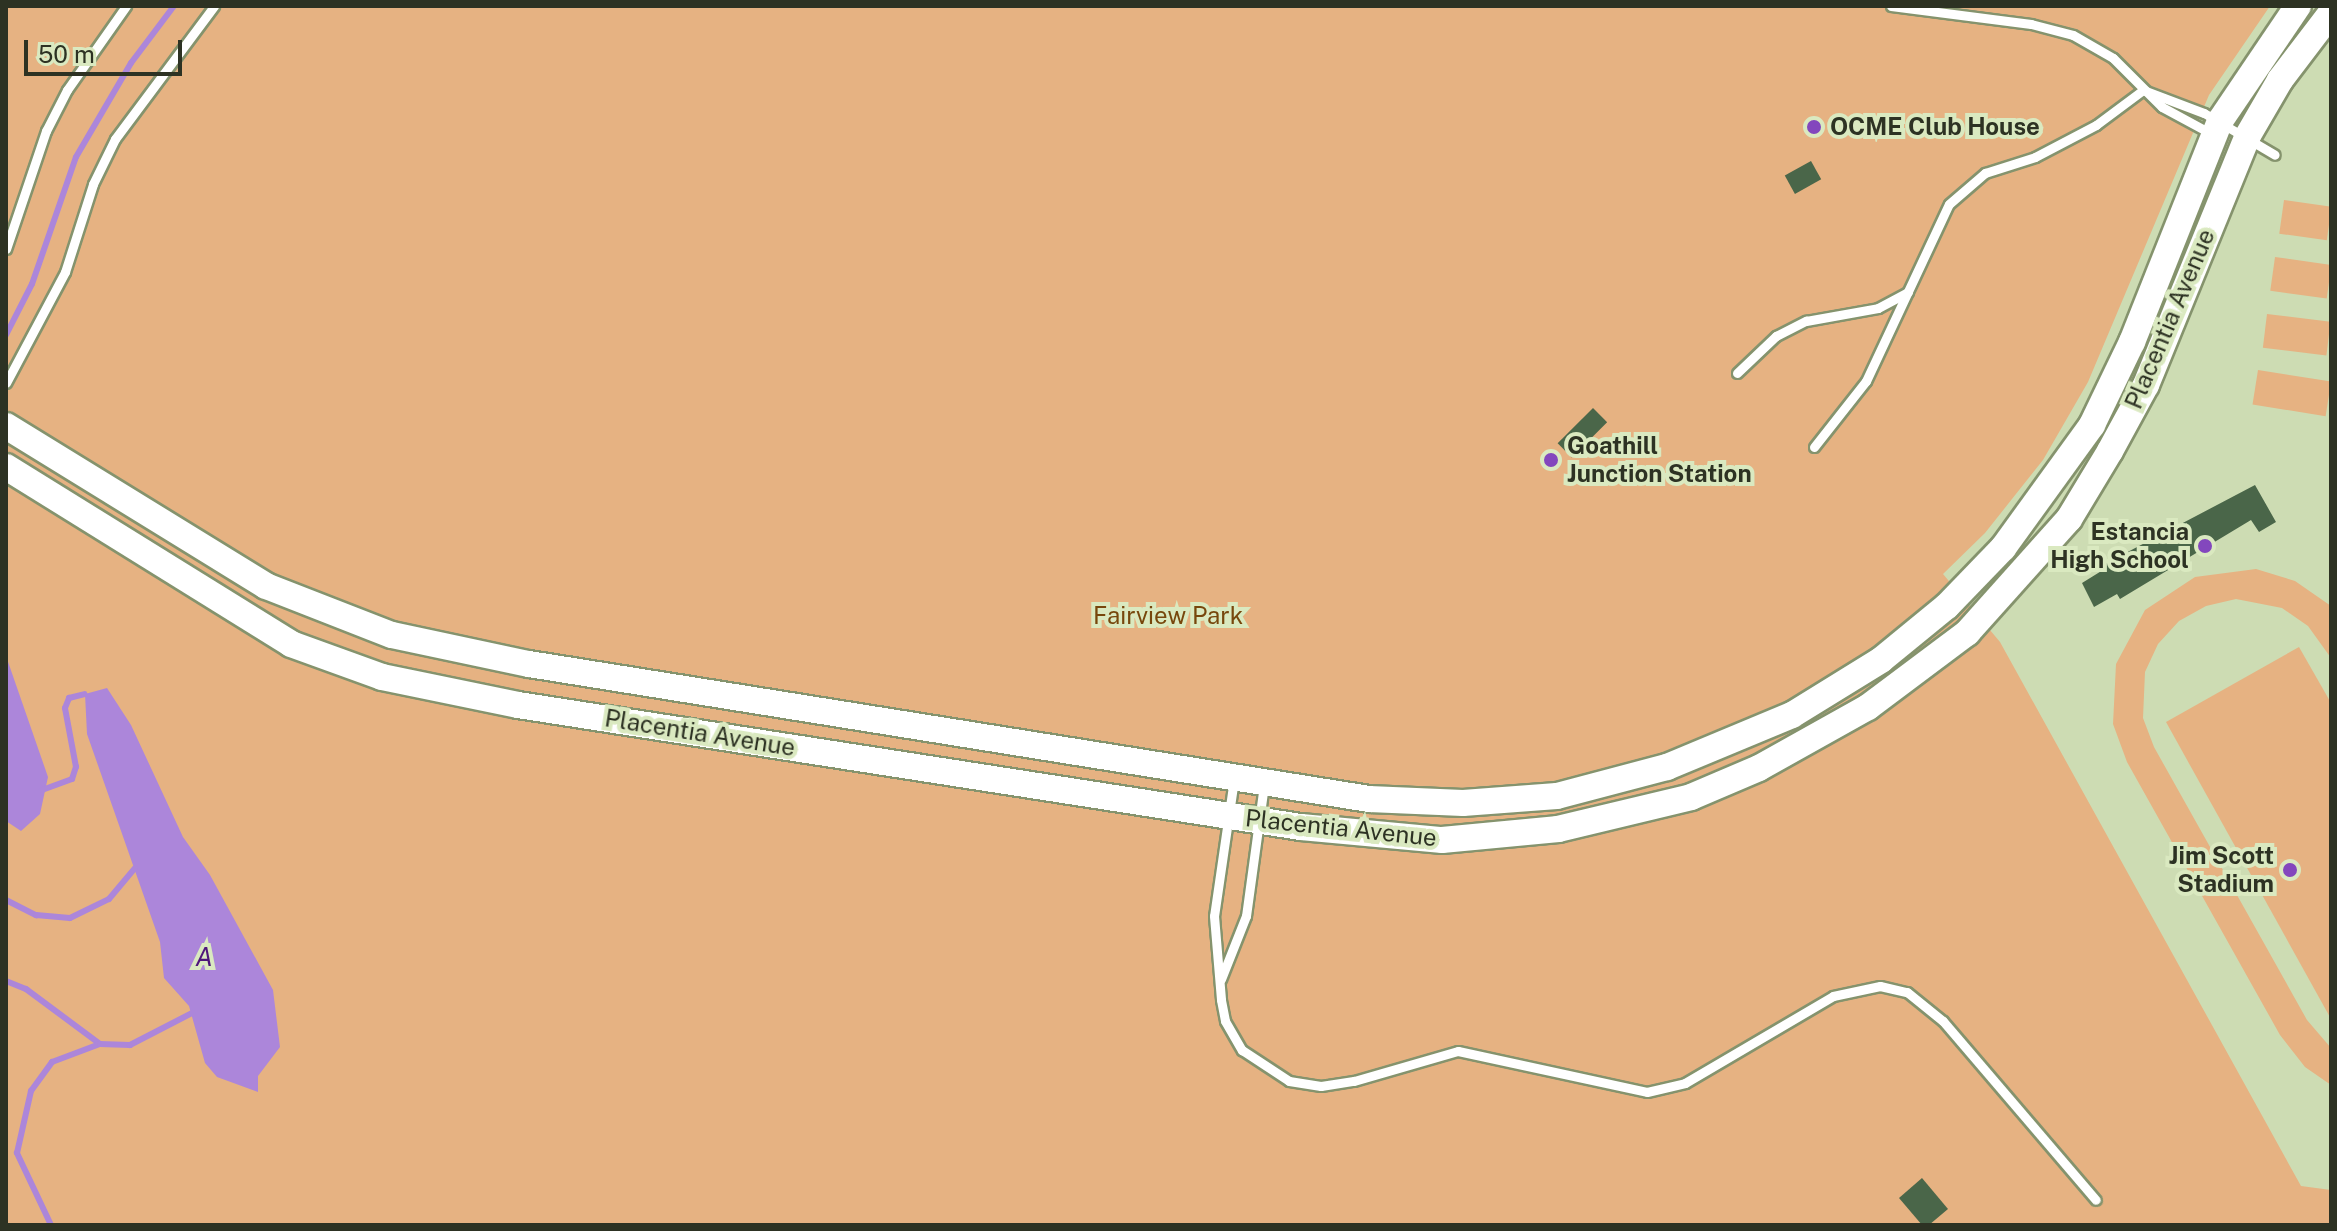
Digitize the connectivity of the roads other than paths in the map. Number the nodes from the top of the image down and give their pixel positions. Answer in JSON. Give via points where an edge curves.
{"nodes":[{"id":1,"x":126,"y":6,"type":"edge"},
{"id":2,"x":214,"y":6,"type":"edge"},
{"id":3,"x":1891,"y":6,"type":"edge"},
{"id":4,"x":2298,"y":6,"type":"edge"},
{"id":5,"x":2331,"y":13,"type":"edge"},
{"id":6,"x":2143,"y":90,"type":"junction"},
{"id":7,"x":2217,"y":128,"type":"junction"},
{"id":8,"x":2247,"y":137,"type":"junction"},
{"id":9,"x":2275,"y":155,"type":"dead end"},
{"id":10,"x":6,"y":249,"type":"edge"},
{"id":11,"x":1908,"y":292,"type":"junction"},
{"id":12,"x":1737,"y":373,"type":"dead end"},
{"id":13,"x":6,"y":383,"type":"edge"},
{"id":14,"x":6,"y":426,"type":"edge"},
{"id":15,"x":1814,"y":447,"type":"dead end"},
{"id":16,"x":6,"y":467,"type":"edge"},
{"id":17,"x":1234,"y":779,"type":"junction"},
{"id":18,"x":1264,"y":784,"type":"junction"},
{"id":19,"x":1227,"y":816,"type":"junction"},
{"id":20,"x":1259,"y":820,"type":"junction"},
{"id":21,"x":1220,"y":982,"type":"junction"},
{"id":22,"x":2096,"y":1200,"type":"dead end"}],
"edges":[{"from":1,"to":10,"type":"lane","via":[[67,90],[46,131]]},
{"from":2,"to":13,"type":"lane","via":[[146,90],[115,139],[93,184],[65,272]]},
{"from":3,"to":6,"type":"lane","via":[[2031,24],[2073,35],[2113,58]]},
{"from":4,"to":7,"type":"main road","name":"Placentia Avenue"},
{"from":5,"to":8,"type":"main road","name":"Placentia Avenue","via":[[2280,80]]},
{"from":6,"to":7,"type":"lane"},
{"from":6,"to":7,"type":"lane","via":[[2168,95]]},
{"from":6,"to":11,"type":"lane","via":[[2096,125],[2035,157],[1985,173],[1964,188],[1949,204]]},
{"from":7,"to":8,"type":"lane"},
{"from":7,"to":18,"type":"main road","name":"Placentia Avenue","via":[[2132,342],[2077,449],[2003,548],[1947,606],[1881,660],[1792,715],[1743,737],[1667,767],[1557,796],[1416,803]]},
{"from":8,"to":9,"type":"lane"},
{"from":8,"to":20,"type":"main road","name":"Placentia Avenue","via":[[2146,385],[2069,519],[1967,633],[1868,707],[1759,768],[1691,797],[1558,829],[1442,840]]},
{"from":11,"to":12,"type":"lane","via":[[1878,308],[1806,321],[1776,336]]},
{"from":11,"to":15,"type":"lane","via":[[1866,381]]},
{"from":14,"to":17,"type":"main road","name":"Placentia Avenue","via":[[266,586],[392,635],[529,664]]},
{"from":16,"to":19,"type":"main road","name":"Placentia Avenue","via":[[291,644],[382,677],[518,705]]},
{"from":17,"to":18,"type":"main road","name":"Placentia Avenue"},
{"from":17,"to":19,"type":"lane"},
{"from":18,"to":20,"type":"lane"},
{"from":19,"to":20,"type":"main road","name":"Placentia Avenue"},
{"from":19,"to":21,"type":"lane","via":[[1214,916]]},
{"from":20,"to":21,"type":"lane","via":[[1246,916]]},
{"from":21,"to":22,"type":"lane","via":[[1225,1021],[1242,1050],[1289,1081],[1321,1086],[1354,1081],[1458,1051],[1647,1092],[1685,1083],[1833,996],[1880,986],[1907,992],[1943,1021]]}]}
